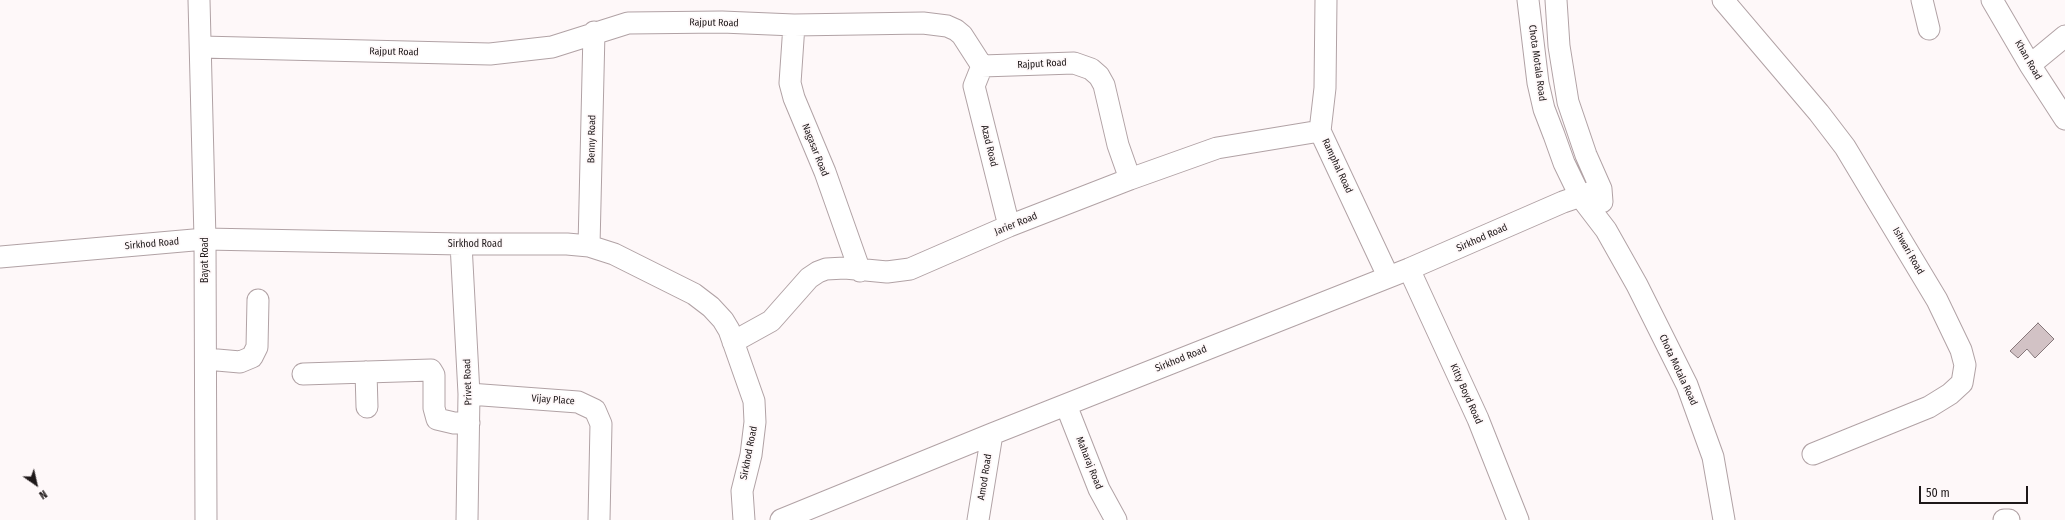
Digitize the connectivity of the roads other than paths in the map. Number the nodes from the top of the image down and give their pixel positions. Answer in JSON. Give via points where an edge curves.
{"nodes":[{"id":1,"x":199,"y":0,"type":"edge"},
{"id":2,"x":1326,"y":0,"type":"edge"},
{"id":3,"x":1528,"y":0,"type":"edge"},
{"id":4,"x":1556,"y":0,"type":"edge"},
{"id":5,"x":1723,"y":0,"type":"edge"},
{"id":6,"x":1922,"y":0,"type":"edge"},
{"id":7,"x":1992,"y":0,"type":"edge"},
{"id":8,"x":794,"y":25,"type":"junction"},
{"id":9,"x":1929,"y":29,"type":"dead end"},
{"id":10,"x":594,"y":32,"type":"junction"},
{"id":11,"x":2065,"y":36,"type":"edge"},
{"id":12,"x":201,"y":47,"type":"junction"},
{"id":13,"x":2030,"y":65,"type":"junction"},
{"id":14,"x":982,"y":66,"type":"junction"},
{"id":15,"x":2065,"y":119,"type":"edge"},
{"id":16,"x":1320,"y":131,"type":"junction"},
{"id":17,"x":1130,"y":179,"type":"junction"},
{"id":18,"x":1601,"y":189,"type":"junction"},
{"id":19,"x":1580,"y":196,"type":"junction"},
{"id":20,"x":1009,"y":226,"type":"junction"},
{"id":21,"x":1606,"y":230,"type":"junction"},
{"id":22,"x":205,"y":240,"type":"junction"},
{"id":23,"x":462,"y":244,"type":"junction"},
{"id":24,"x":589,"y":246,"type":"junction"},
{"id":25,"x":0,"y":257,"type":"edge"},
{"id":26,"x":1409,"y":269,"type":"junction"},
{"id":27,"x":860,"y":271,"type":"junction"},
{"id":28,"x":1388,"y":276,"type":"junction"},
{"id":29,"x":258,"y":300,"type":"dead end"},
{"id":30,"x":733,"y":342,"type":"junction"},
{"id":31,"x":206,"y":359,"type":"junction"},
{"id":32,"x":366,"y":372,"type":"junction"},
{"id":33,"x":303,"y":374,"type":"dead end"},
{"id":34,"x":469,"y":394,"type":"junction"},
{"id":35,"x":1066,"y":405,"type":"junction"},
{"id":36,"x":367,"y":407,"type":"dead end"},
{"id":37,"x":469,"y":423,"type":"junction"},
{"id":38,"x":992,"y":434,"type":"junction"},
{"id":39,"x":1813,"y":454,"type":"dead end"},
{"id":40,"x":206,"y":520,"type":"edge"},
{"id":41,"x":467,"y":520,"type":"edge"},
{"id":42,"x":599,"y":520,"type":"edge"},
{"id":43,"x":744,"y":520,"type":"edge"},
{"id":44,"x":781,"y":520,"type":"edge"},
{"id":45,"x":978,"y":520,"type":"edge"},
{"id":46,"x":1116,"y":520,"type":"edge"},
{"id":47,"x":1518,"y":520,"type":"edge"},
{"id":48,"x":1724,"y":520,"type":"edge"},
{"id":49,"x":2004,"y":520,"type":"edge"},
{"id":50,"x":2009,"y":520,"type":"edge"}],
"edges":[{"from":1,"to":12,"type":"street","name":"Bayat Road"},
{"from":2,"to":16,"type":"street","name":"Ramphal Road","via":[[1325,88]]},
{"from":3,"to":19,"type":"street","name":"Chota Motala Road","via":[[1538,83],[1544,110],[1564,163]]},
{"from":4,"to":18,"type":"street","name":"Chota Motala Road","via":[[1559,46],[1568,102]]},
{"from":5,"to":39,"type":"street","name":"Ishwari Road","via":[[1845,147],[1937,300],[1966,365],[1962,383],[1929,407]]},
{"from":6,"to":9,"type":"street"},
{"from":7,"to":13,"type":"street","name":"Khan Road"},
{"from":8,"to":10,"type":"street","name":"Rajput Road","via":[[722,22],[628,23]]},
{"from":8,"to":14,"type":"street","name":"Rajput Road","via":[[923,23],[947,26],[962,36]]},
{"from":8,"to":27,"type":"street","name":"Nagasar Road","via":[[790,83],[794,98],[825,172]]},
{"from":10,"to":12,"type":"street","name":"Rajput Road","via":[[552,47],[490,54]]},
{"from":10,"to":24,"type":"street","name":"Benny Road"},
{"from":11,"to":13,"type":"street"},
{"from":12,"to":22,"type":"street","name":"Bayat Road"},
{"from":13,"to":15,"type":"street","name":"Khan Road"},
{"from":14,"to":17,"type":"street","name":"Rajput Road","via":[[1074,63],[1091,69],[1104,85],[1118,145]]},
{"from":14,"to":20,"type":"street","name":"Azad Road","via":[[974,86]]},
{"from":16,"to":17,"type":"street","name":"Jarier Road","via":[[1217,148]]},
{"from":16,"to":28,"type":"street","name":"Ramphal Road"},
{"from":17,"to":20,"type":"street","name":"Jarier Road"},
{"from":18,"to":19,"type":"street","name":"Sirkhod Road"},
{"from":18,"to":21,"type":"street","name":"Chota Motala Road"},
{"from":19,"to":21,"type":"street","name":"Chota Motala Road"},
{"from":19,"to":26,"type":"street","name":"Sirkhod Road"},
{"from":20,"to":27,"type":"street","name":"Jarier Road","via":[[910,269],[886,272]]},
{"from":21,"to":48,"type":"street","name":"Chota Motala Road","via":[[1637,285],[1690,392],[1713,457]]},
{"from":22,"to":23,"type":"street","name":"Sirkhod Road"},
{"from":22,"to":25,"type":"street","name":"Sirkhod Road"},
{"from":22,"to":31,"type":"street","name":"Bayat Road"},
{"from":23,"to":24,"type":"street","name":"Sirkhod Road"},
{"from":23,"to":34,"type":"street","name":"Privet Road"},
{"from":24,"to":30,"type":"street","name":"Sirkhod Road","via":[[614,254],[694,294],[723,320]]},
{"from":26,"to":28,"type":"street","name":"Sirkhod Road"},
{"from":26,"to":47,"type":"street","name":"Kitty Boyd Road","via":[[1478,419]]},
{"from":27,"to":30,"type":"street","name":"Jarier Road","via":[[835,269],[818,272],[809,278],[771,321]]},
{"from":28,"to":35,"type":"street","name":"Sirkhod Road"},
{"from":29,"to":31,"type":"street","via":[[257,348],[252,357],[240,362]]},
{"from":30,"to":43,"type":"street","name":"Sirkhod Road","via":[[754,401],[755,422],[742,491]]},
{"from":31,"to":40,"type":"street","name":"Bayat Road"},
{"from":32,"to":33,"type":"street"},
{"from":32,"to":36,"type":"street"},
{"from":32,"to":37,"type":"street","via":[[431,370],[434,375],[434,408],[437,418],[454,423]]},
{"from":34,"to":37,"type":"street","name":"Privet Road"},
{"from":34,"to":42,"type":"street","name":"Vijay Place","via":[[578,402],[595,410],[601,424]]},
{"from":35,"to":38,"type":"street","name":"Sirkhod Road"},
{"from":35,"to":46,"type":"street","name":"Maharaj Road","via":[[1099,489]]},
{"from":37,"to":41,"type":"street","name":"Privet Road"},
{"from":38,"to":44,"type":"street","name":"Sirkhod Road"},
{"from":38,"to":45,"type":"street","name":"Amod Road"},
{"from":49,"to":50,"type":"street"}]}
